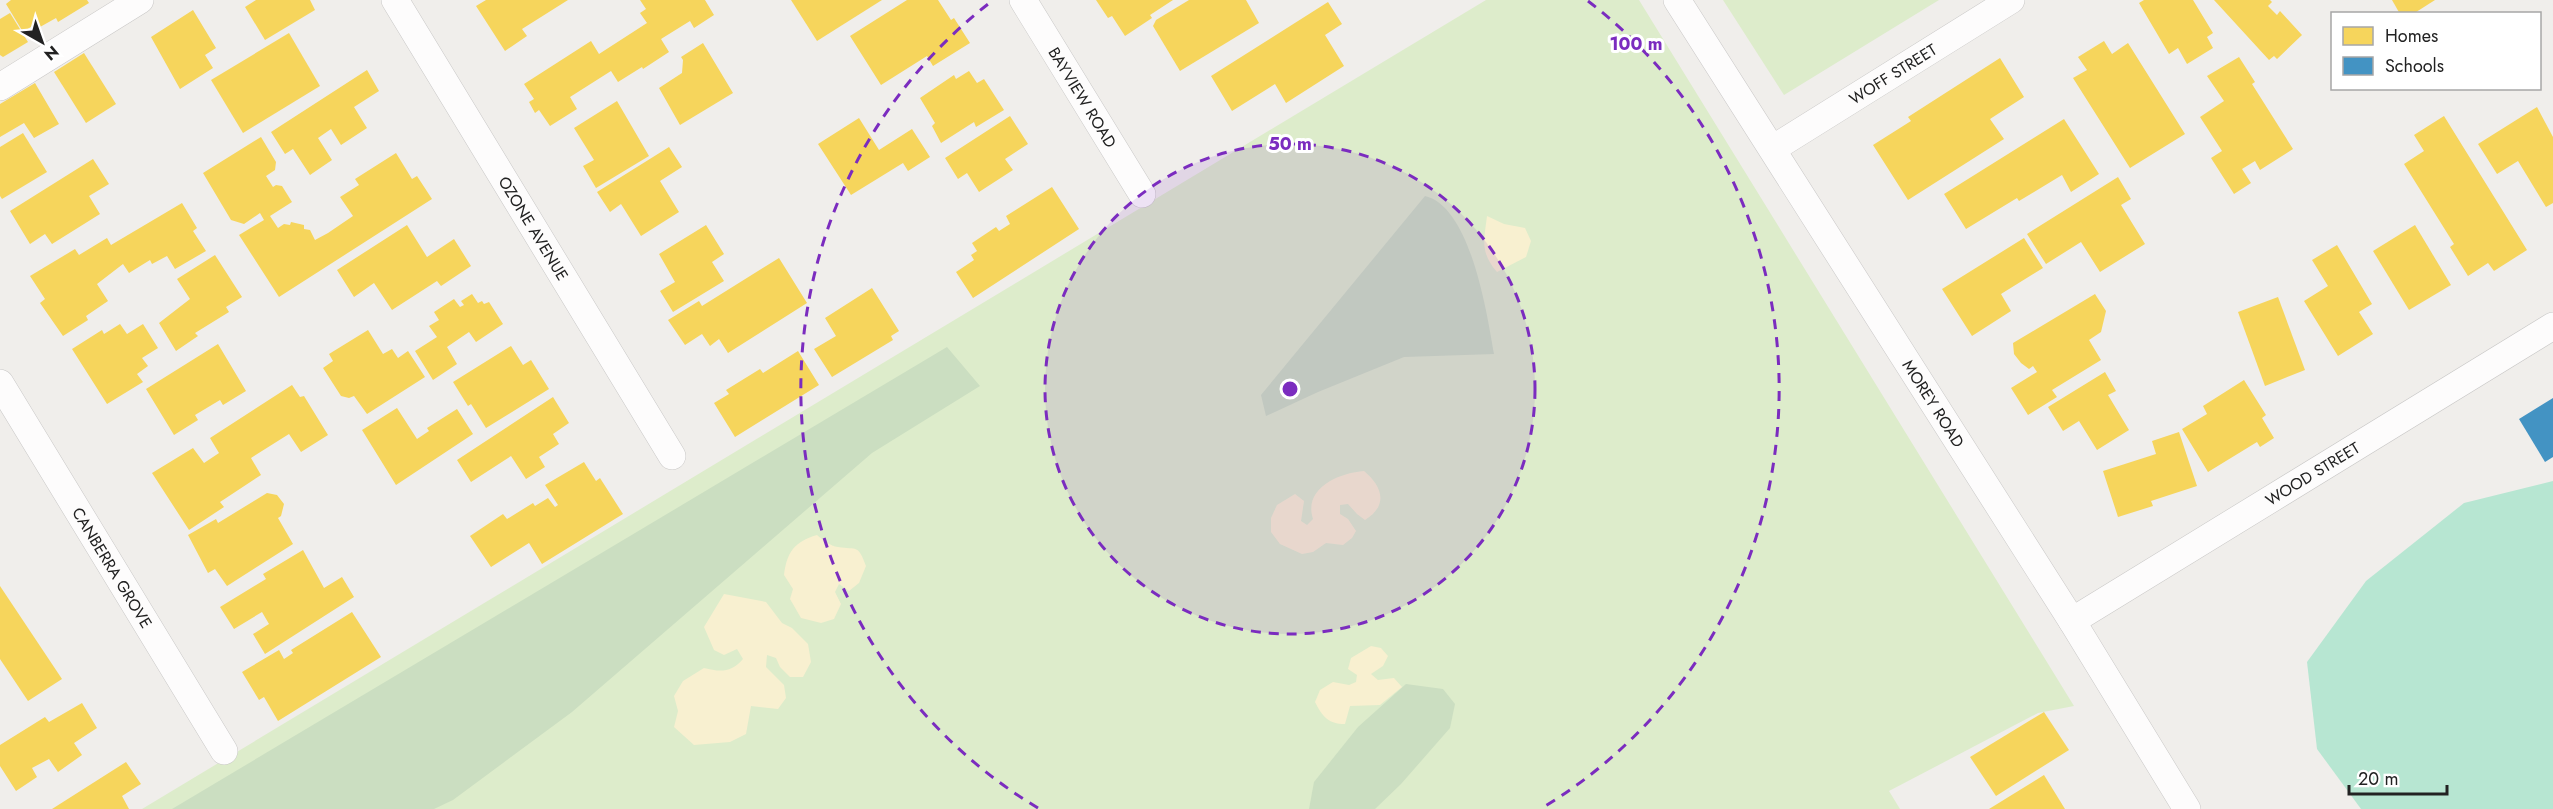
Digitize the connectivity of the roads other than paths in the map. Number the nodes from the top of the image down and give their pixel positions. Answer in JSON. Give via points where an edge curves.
{"nodes":[{"id":1,"x":140,"y":0,"type":"edge"},
{"id":2,"x":395,"y":0,"type":"edge"},
{"id":3,"x":1023,"y":0,"type":"edge"},
{"id":4,"x":1677,"y":0,"type":"edge"},
{"id":5,"x":2011,"y":0,"type":"edge"},
{"id":6,"x":0,"y":87,"type":"edge"},
{"id":7,"x":1774,"y":148,"type":"junction"},
{"id":8,"x":1142,"y":194,"type":"dead end"},
{"id":9,"x":2553,"y":326,"type":"edge"},
{"id":10,"x":0,"y":383,"type":"edge"},
{"id":11,"x":672,"y":456,"type":"dead end"},
{"id":12,"x":2072,"y":621,"type":"junction"},
{"id":13,"x":224,"y":751,"type":"dead end"},
{"id":14,"x":2187,"y":809,"type":"edge"}],
"edges":[{"from":1,"to":6,"type":"street"},
{"from":2,"to":11,"type":"street","name":"OZONE AVENUE"},
{"from":3,"to":8,"type":"street","name":"BAYVIEW ROAD"},
{"from":4,"to":7,"type":"street","name":"MOREY ROAD"},
{"from":5,"to":7,"type":"street","name":"WOFF STREET"},
{"from":7,"to":12,"type":"street","name":"MOREY ROAD"},
{"from":9,"to":12,"type":"street","name":"WOOD STREET"},
{"from":10,"to":13,"type":"street","name":"CANBERRA GROVE"},
{"from":12,"to":14,"type":"street","name":"MOREY ROAD"}]}
